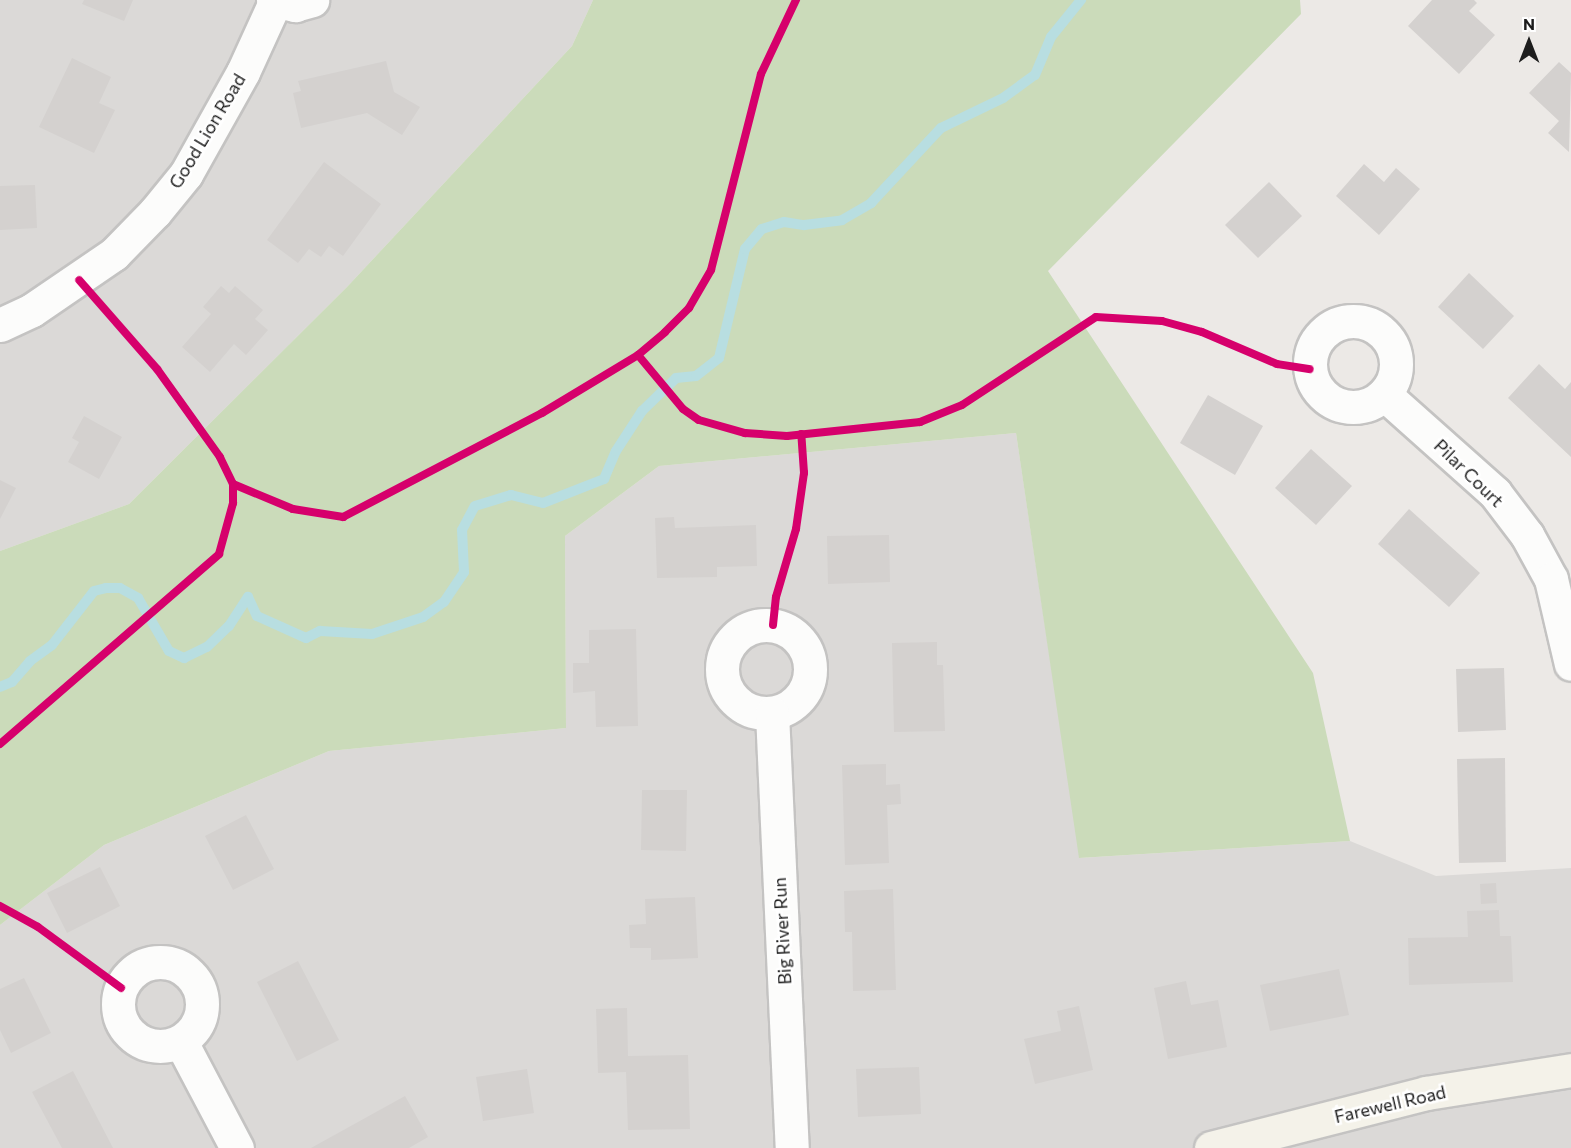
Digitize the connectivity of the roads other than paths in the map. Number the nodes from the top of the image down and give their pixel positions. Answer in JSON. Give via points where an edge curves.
{"nodes":[{"id":1,"x":312,"y":0,"type":"edge"},
{"id":2,"x":274,"y":1,"type":"edge"},
{"id":3,"x":0,"y":325,"type":"edge"},
{"id":4,"x":1384,"y":394,"type":"dead end"},
{"id":5,"x":1571,"y":664,"type":"edge"},
{"id":6,"x":772,"y":713,"type":"dead end"},
{"id":7,"x":181,"y":1042,"type":"dead end"},
{"id":8,"x":1571,"y":1070,"type":"edge"},
{"id":9,"x":237,"y":1148,"type":"edge"},
{"id":10,"x":792,"y":1148,"type":"edge"},
{"id":11,"x":1211,"y":1148,"type":"edge"}],
"edges":[{"from":1,"to":2,"type":"street","name":"Good Lion Road","via":[[295,5]]},
{"from":2,"to":3,"type":"street","name":"Good Lion Road","via":[[243,72],[186,174],[155,212],[114,254],[32,310]]},
{"from":4,"to":5,"type":"street","name":"Pilar Court","via":[[1495,494],[1527,535],[1551,579]]},
{"from":6,"to":10,"type":"street","name":"Big River Run"},
{"from":7,"to":9,"type":"street"},
{"from":8,"to":11,"type":"street","name":"Farewell Road","via":[[1426,1093]]}]}
